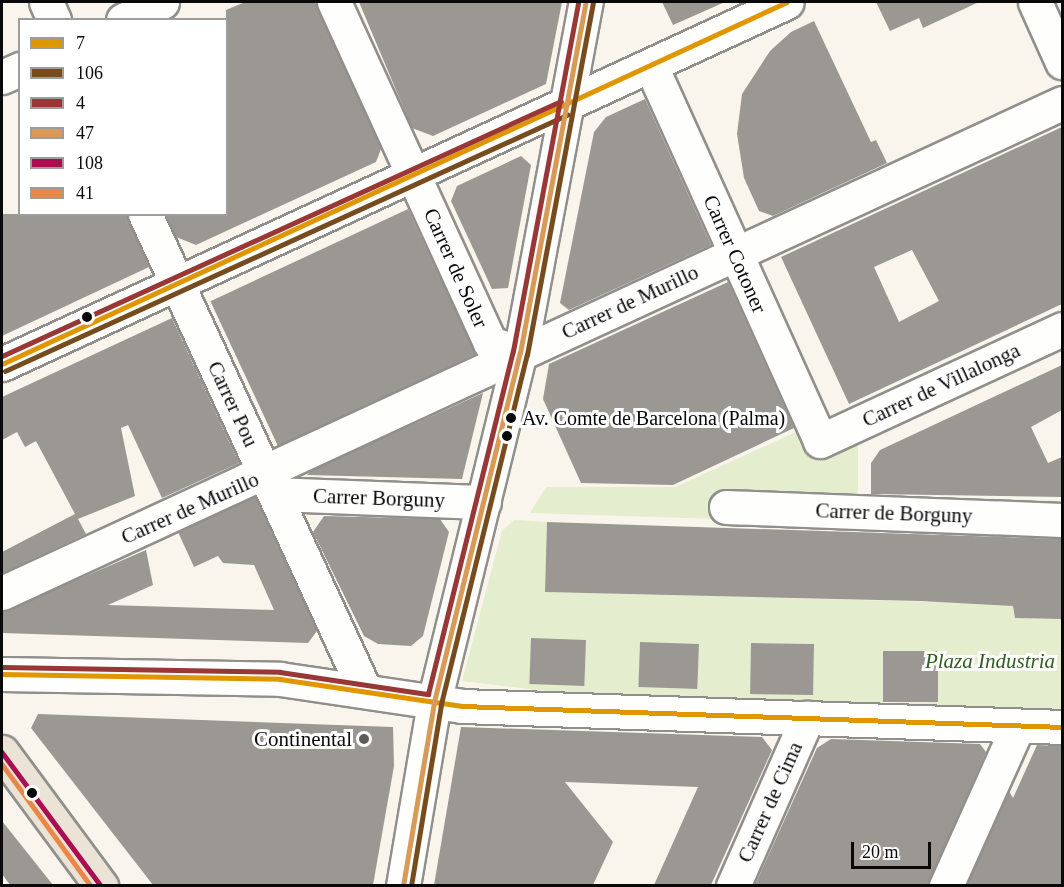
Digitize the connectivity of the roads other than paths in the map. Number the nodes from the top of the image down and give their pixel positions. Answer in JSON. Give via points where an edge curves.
{"nodes":[{"id":1,"x":46,"y":2,"type":"edge"},
{"id":2,"x":162,"y":2,"type":"edge"},
{"id":3,"x":334,"y":2,"type":"edge"},
{"id":4,"x":586,"y":2,"type":"edge"},
{"id":5,"x":787,"y":2,"type":"edge"},
{"id":6,"x":1035,"y":2,"type":"edge"},
{"id":7,"x":53,"y":18,"type":"edge"},
{"id":8,"x":127,"y":18,"type":"edge"},
{"id":9,"x":1062,"y":62,"type":"edge"},
{"id":10,"x":651,"y":66,"type":"junction"},
{"id":11,"x":18,"y":70,"type":"edge"},
{"id":12,"x":2,"y":77,"type":"edge"},
{"id":13,"x":1062,"y":103,"type":"edge"},
{"id":14,"x":564,"y":108,"type":"junction"},
{"id":15,"x":414,"y":176,"type":"junction"},
{"id":16,"x":146,"y":216,"type":"edge"},
{"id":17,"x":735,"y":254,"type":"junction"},
{"id":18,"x":177,"y":282,"type":"junction"},
{"id":19,"x":1062,"y":329,"type":"edge"},
{"id":20,"x":520,"y":353,"type":"junction"},
{"id":21,"x":2,"y":364,"type":"edge"},
{"id":22,"x":820,"y":441,"type":"joint"},
{"id":23,"x":271,"y":484,"type":"junction"},
{"id":24,"x":484,"y":502,"type":"junction"},
{"id":25,"x":726,"y":507,"type":"dead end"},
{"id":26,"x":1062,"y":520,"type":"edge"},
{"id":27,"x":2,"y":593,"type":"edge"},
{"id":28,"x":2,"y":674,"type":"edge"},
{"id":29,"x":365,"y":692,"type":"junction"},
{"id":30,"x":434,"y":702,"type":"junction"},
{"id":31,"x":807,"y":718,"type":"junction"},
{"id":32,"x":1018,"y":726,"type":"junction"},
{"id":33,"x":1062,"y":727,"type":"edge"},
{"id":34,"x":2,"y":752,"type":"edge"},
{"id":35,"x":101,"y":885,"type":"edge"},
{"id":36,"x":403,"y":885,"type":"edge"},
{"id":37,"x":733,"y":885,"type":"edge"},
{"id":38,"x":946,"y":885,"type":"edge"}],
"edges":[{"from":1,"to":7,"type":"street"},
{"from":2,"to":8,"type":"street"},
{"from":3,"to":15,"type":"street","name":"Carrer de Soler"},
{"from":4,"to":14,"type":"street"},
{"from":5,"to":10,"type":"street"},
{"from":6,"to":9,"type":"street"},
{"from":10,"to":14,"type":"street"},
{"from":10,"to":17,"type":"street","name":"Carrer Cotoner"},
{"from":11,"to":12,"type":"street"},
{"from":13,"to":17,"type":"street","name":"Carrer de Murillo"},
{"from":14,"to":15,"type":"street"},
{"from":14,"to":20,"type":"street"},
{"from":15,"to":18,"type":"street"},
{"from":15,"to":20,"type":"street","name":"Carrer de Soler","via":[[490,343]]},
{"from":16,"to":18,"type":"street","name":"Carrer Pou"},
{"from":17,"to":20,"type":"street","name":"Carrer de Murillo"},
{"from":17,"to":22,"type":"street","name":"Carrer Cotoner"},
{"from":18,"to":21,"type":"street"},
{"from":18,"to":23,"type":"street","name":"Carrer Pou"},
{"from":19,"to":22,"type":"street","name":"Carrer de Villalonga"},
{"from":20,"to":23,"type":"street","name":"Carrer de Murillo"},
{"from":20,"to":24,"type":"street"},
{"from":23,"to":24,"type":"street","name":"Carrer Borguny"},
{"from":23,"to":27,"type":"street","name":"Carrer de Murillo"},
{"from":23,"to":29,"type":"street","name":"Carrer Pou"},
{"from":24,"to":30,"type":"street"},
{"from":25,"to":26,"type":"street","name":"Carrer de Borguny"},
{"from":28,"to":29,"type":"street","via":[[280,679]]},
{"from":29,"to":30,"type":"street"},
{"from":30,"to":31,"type":"street"},
{"from":30,"to":36,"type":"street"},
{"from":31,"to":32,"type":"street"},
{"from":31,"to":37,"type":"street","name":"Carrer de Cima"},
{"from":32,"to":33,"type":"street"},
{"from":32,"to":38,"type":"street"},
{"from":34,"to":35,"type":"main road"}]}
